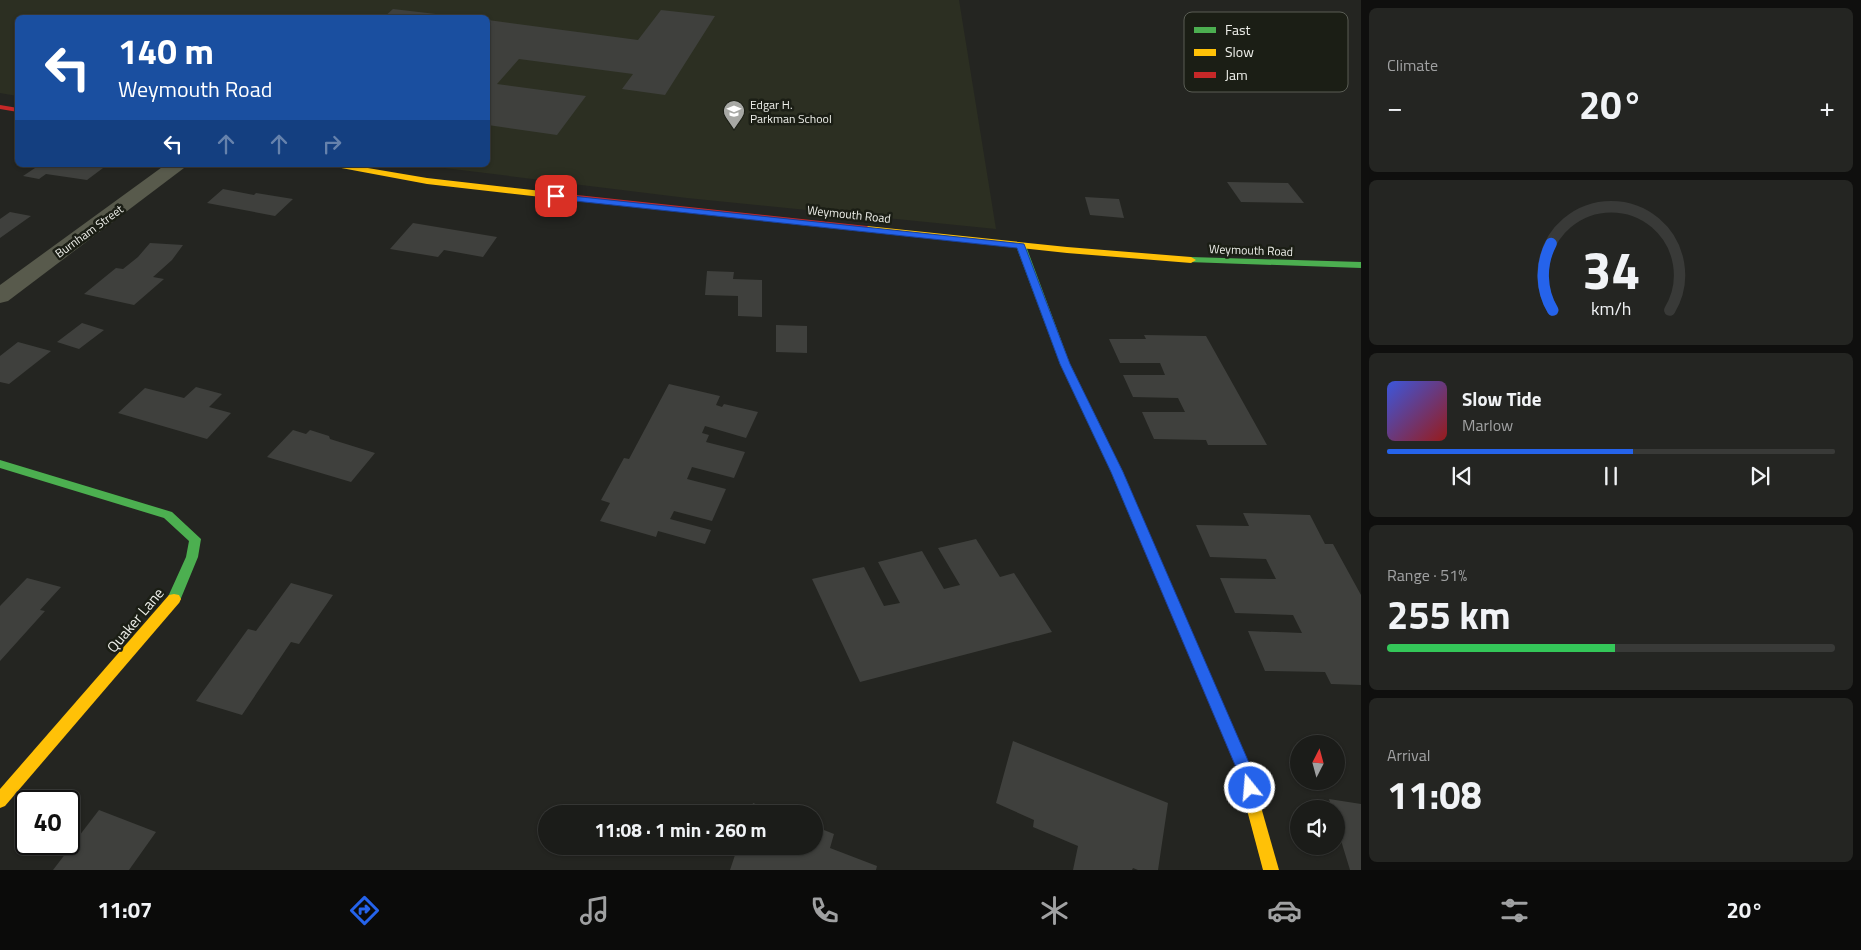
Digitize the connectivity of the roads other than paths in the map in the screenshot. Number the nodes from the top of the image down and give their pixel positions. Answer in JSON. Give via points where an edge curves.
{"nodes":[{"id":1,"x":0,"y":106,"type":"edge"},
{"id":2,"x":15,"y":109,"type":"edge"},
{"id":3,"x":175,"y":167,"type":"edge"},
{"id":4,"x":347,"y":167,"type":"edge"},
{"id":5,"x":1021,"y":246,"type":"junction"},
{"id":6,"x":1361,"y":265,"type":"edge"},
{"id":7,"x":0,"y":296,"type":"edge"},
{"id":8,"x":0,"y":464,"type":"edge"},
{"id":9,"x":0,"y":801,"type":"edge"},
{"id":10,"x":1271,"y":870,"type":"edge"}],
"edges":[{"from":1,"to":2,"type":"street"},
{"from":3,"to":7,"type":"street","name":"Burnham Street"},
{"from":4,"to":5,"type":"street","name":"Weymouth Road","via":[[427,181]]},
{"from":5,"to":6,"type":"street","name":"Weymouth Road","via":[[1184,261],[1287,266]]},
{"from":5,"to":10,"type":"street","via":[[1065,364],[1117,472],[1245,772]]},
{"from":8,"to":9,"type":"street","name":"Quaker Lane","via":[[168,515],[195,539],[192,557],[173,601]]}]}
